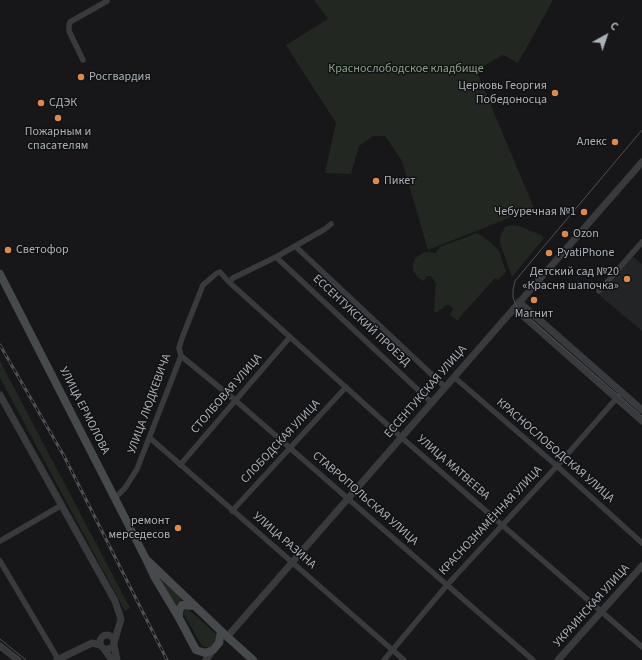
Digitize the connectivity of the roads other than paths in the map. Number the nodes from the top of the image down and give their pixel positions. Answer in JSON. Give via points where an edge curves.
{"nodes":[{"id":1,"x":107,"y":1,"type":"edge"},
{"id":2,"x":82,"y":60,"type":"dead end"},
{"id":3,"x":642,"y":162,"type":"edge"},
{"id":4,"x":331,"y":224,"type":"dead end"},
{"id":5,"x":642,"y":242,"type":"edge"},
{"id":6,"x":295,"y":246,"type":"junction"},
{"id":7,"x":276,"y":257,"type":"junction"},
{"id":8,"x":217,"y":273,"type":"joint"},
{"id":9,"x":0,"y":274,"type":"edge"},
{"id":10,"x":229,"y":282,"type":"junction"},
{"id":11,"x":599,"y":291,"type":"dead end"},
{"id":12,"x":519,"y":302,"type":"junction"},
{"id":13,"x":514,"y":308,"type":"junction"},
{"id":14,"x":290,"y":337,"type":"junction"},
{"id":15,"x":181,"y":356,"type":"junction"},
{"id":16,"x":454,"y":377,"type":"junction"},
{"id":17,"x":346,"y":387,"type":"junction"},
{"id":18,"x":445,"y":387,"type":"junction"},
{"id":19,"x":622,"y":392,"type":"junction"},
{"id":20,"x":0,"y":395,"type":"edge"},
{"id":21,"x":616,"y":399,"type":"junction"},
{"id":22,"x":235,"y":400,"type":"junction"},
{"id":23,"x":431,"y":402,"type":"junction"},
{"id":24,"x":642,"y":410,"type":"edge"},
{"id":25,"x":642,"y":421,"type":"edge"},
{"id":26,"x":401,"y":437,"type":"junction"},
{"id":27,"x":150,"y":438,"type":"junction"},
{"id":28,"x":291,"y":449,"type":"junction"},
{"id":29,"x":180,"y":465,"type":"junction"},
{"id":30,"x":557,"y":466,"type":"junction"},
{"id":31,"x":115,"y":498,"type":"junction"},
{"id":32,"x":347,"y":499,"type":"junction"},
{"id":33,"x":62,"y":505,"type":"junction"},
{"id":34,"x":232,"y":510,"type":"junction"},
{"id":35,"x":501,"y":525,"type":"junction"},
{"id":36,"x":0,"y":541,"type":"edge"},
{"id":37,"x":642,"y":543,"type":"edge"},
{"id":38,"x":146,"y":559,"type":"junction"},
{"id":39,"x":0,"y":561,"type":"edge"},
{"id":40,"x":291,"y":562,"type":"junction"},
{"id":41,"x":642,"y":566,"type":"edge"},
{"id":42,"x":446,"y":585,"type":"junction"},
{"id":43,"x":195,"y":606,"type":"junction"},
{"id":44,"x":120,"y":612,"type":"junction"},
{"id":45,"x":602,"y":612,"type":"junction"},
{"id":46,"x":179,"y":618,"type":"junction"},
{"id":47,"x":224,"y":634,"type":"junction"},
{"id":48,"x":103,"y":642,"type":"junction"},
{"id":49,"x":114,"y":644,"type":"junction"},
{"id":50,"x":0,"y":646,"type":"edge"},
{"id":51,"x":642,"y":647,"type":"edge"},
{"id":52,"x":214,"y":649,"type":"junction"},
{"id":53,"x":196,"y":650,"type":"junction"},
{"id":54,"x":393,"y":650,"type":"junction"},
{"id":55,"x":243,"y":651,"type":"junction"},
{"id":56,"x":18,"y":660,"type":"edge"},
{"id":57,"x":57,"y":660,"type":"edge"},
{"id":58,"x":112,"y":660,"type":"edge"},
{"id":59,"x":117,"y":660,"type":"edge"},
{"id":60,"x":202,"y":660,"type":"edge"},
{"id":61,"x":206,"y":660,"type":"edge"},
{"id":62,"x":254,"y":660,"type":"edge"},
{"id":63,"x":384,"y":660,"type":"edge"},
{"id":64,"x":404,"y":660,"type":"edge"},
{"id":65,"x":532,"y":660,"type":"edge"},
{"id":66,"x":558,"y":660,"type":"edge"}],
"edges":[{"from":1,"to":2,"type":"street","via":[[70,22],[69,31]]},
{"from":3,"to":12,"type":"street","name":"ЕССЕНТУКСКАЯ УЛИЦА"},
{"from":4,"to":6,"type":"street"},
{"from":5,"to":11,"type":"street"},
{"from":6,"to":7,"type":"street"},
{"from":6,"to":18,"type":"street"},
{"from":7,"to":10,"type":"street"},
{"from":7,"to":23,"type":"street","name":"ЕССЕНТУКСКИЙ ПРОЕЗД"},
{"from":8,"to":10,"type":"street","name":"УЛИЦА МАТВЕЕВА","via":[[220,272]]},
{"from":8,"to":15,"type":"street","name":"УЛИЦА ЛЮДКЕВИЧА","via":[[203,285],[182,338],[179,348]]},
{"from":9,"to":31,"type":"main road","name":"УЛИЦА ЕРМОЛОВА"},
{"from":10,"to":14,"type":"street","name":"УЛИЦА МАТВЕЕВА"},
{"from":12,"to":13,"type":"street","name":"ЕССЕНТУКСКАЯ УЛИЦА"},
{"from":12,"to":19,"type":"street"},
{"from":13,"to":16,"type":"street","name":"ЕССЕНТУКСКАЯ УЛИЦА"},
{"from":13,"to":21,"type":"street"},
{"from":14,"to":17,"type":"street","name":"УЛИЦА МАТВЕЕВА"},
{"from":14,"to":22,"type":"street","name":"СТОЛБОВАЯ УЛИЦА"},
{"from":15,"to":22,"type":"street","name":"СТАВРОПОЛЬСКАЯ УЛИЦА"},
{"from":15,"to":27,"type":"street","name":"УЛИЦА ЛЮДКЕВИЧА"},
{"from":16,"to":18,"type":"street","name":"ЕССЕНТУКСКАЯ УЛИЦА"},
{"from":16,"to":30,"type":"street","name":"КРАСНОСЛОБОДСКАЯ УЛИЦА"},
{"from":17,"to":26,"type":"street","name":"УЛИЦА МАТВЕЕВА"},
{"from":17,"to":28,"type":"street","name":"СЛОБОДСКАЯ УЛИЦА"},
{"from":18,"to":23,"type":"street","name":"ЕССЕНТУКСКАЯ УЛИЦА"},
{"from":19,"to":21,"type":"street","name":"КРАСНОЗНАМЁННАЯ УЛИЦА"},
{"from":19,"to":24,"type":"street"},
{"from":20,"to":33,"type":"street"},
{"from":21,"to":25,"type":"street"},
{"from":21,"to":30,"type":"street","name":"КРАСНОЗНАМЁННАЯ УЛИЦА"},
{"from":22,"to":28,"type":"street","name":"СТАВРОПОЛЬСКАЯ УЛИЦА"},
{"from":22,"to":29,"type":"street","name":"СТОЛБОВАЯ УЛИЦА"},
{"from":23,"to":26,"type":"street","name":"ЕССЕНТУКСКАЯ УЛИЦА"},
{"from":26,"to":32,"type":"street","name":"ЕССЕНТУКСКАЯ УЛИЦА"},
{"from":26,"to":35,"type":"street","name":"УЛИЦА МАТВЕЕВА"},
{"from":27,"to":29,"type":"street","name":"УЛИЦА РАЗИНА"},
{"from":27,"to":31,"type":"street","name":"УЛИЦА ЛЮДКЕВИЧА","via":[[137,469]]},
{"from":28,"to":32,"type":"street","name":"СТАВРОПОЛЬСКАЯ УЛИЦА"},
{"from":28,"to":34,"type":"street","name":"СЛОБОДСКАЯ УЛИЦА"},
{"from":29,"to":34,"type":"street","name":"УЛИЦА РАЗИНА"},
{"from":30,"to":35,"type":"street","name":"КРАСНОЗНАМЁННАЯ УЛИЦА"},
{"from":30,"to":37,"type":"street","name":"КРАСНОСЛОБОДСКАЯ УЛИЦА"},
{"from":31,"to":38,"type":"main road","name":"УЛИЦА ЕРМОЛОВА"},
{"from":32,"to":40,"type":"street","name":"ЕССЕНТУКСКАЯ УЛИЦА"},
{"from":32,"to":42,"type":"street","name":"СТАВРОПОЛЬСКАЯ УЛИЦА"},
{"from":33,"to":36,"type":"street"},
{"from":33,"to":44,"type":"street"},
{"from":34,"to":40,"type":"street","name":"УЛИЦА РАЗИНА"},
{"from":35,"to":42,"type":"street","name":"КРАСНОЗНАМЁННАЯ УЛИЦА"},
{"from":35,"to":45,"type":"street","name":"УЛИЦА МАТВЕЕВА"},
{"from":38,"to":43,"type":"main road"},
{"from":38,"to":46,"type":"main road","name":"УЛИЦА ЕРМОЛОВА"},
{"from":39,"to":57,"type":"street"},
{"from":40,"to":47,"type":"street","name":"ЕССЕНТУКСКАЯ УЛИЦА"},
{"from":40,"to":54,"type":"street","name":"УЛИЦА РАЗИНА"},
{"from":41,"to":45,"type":"street","name":"УКРАИНСКАЯ УЛИЦА"},
{"from":42,"to":54,"type":"street","name":"КРАСНОЗНАМЁННАЯ УЛИЦА"},
{"from":42,"to":65,"type":"street","name":"СТАВРОПОЛЬСКАЯ УЛИЦА"},
{"from":43,"to":46,"type":"main road","via":[[182,605]]},
{"from":43,"to":47,"type":"main road"},
{"from":44,"to":48,"type":"street","via":[[116,626]]},
{"from":44,"to":49,"type":"street","via":[[121,619]]},
{"from":45,"to":51,"type":"street","name":"УЛИЦА МАТВЕЕВА"},
{"from":45,"to":66,"type":"street","name":"УКРАИНСКАЯ УЛИЦА"},
{"from":46,"to":53,"type":"main road","name":"УЛИЦА ЕРМОЛОВА"},
{"from":47,"to":52,"type":"main road"},
{"from":47,"to":55,"type":"main road"},
{"from":48,"to":49,"type":"street","via":[[110,649]]},
{"from":48,"to":49,"type":"street","via":[[112,637]]},
{"from":48,"to":57,"type":"street","via":[[92,643]]},
{"from":48,"to":58,"type":"street"},
{"from":49,"to":59,"type":"street"},
{"from":50,"to":56,"type":"street"},
{"from":52,"to":53,"type":"main road","via":[[205,653]]},
{"from":52,"to":55,"type":"main road","via":[[228,643]]},
{"from":52,"to":61,"type":"street"},
{"from":53,"to":60,"type":"street"},
{"from":54,"to":63,"type":"street","name":"КРАСНОЗНАМЁННАЯ УЛИЦА"},
{"from":54,"to":64,"type":"street","name":"УЛИЦА РАЗИНА"},
{"from":55,"to":62,"type":"main road"}]}
